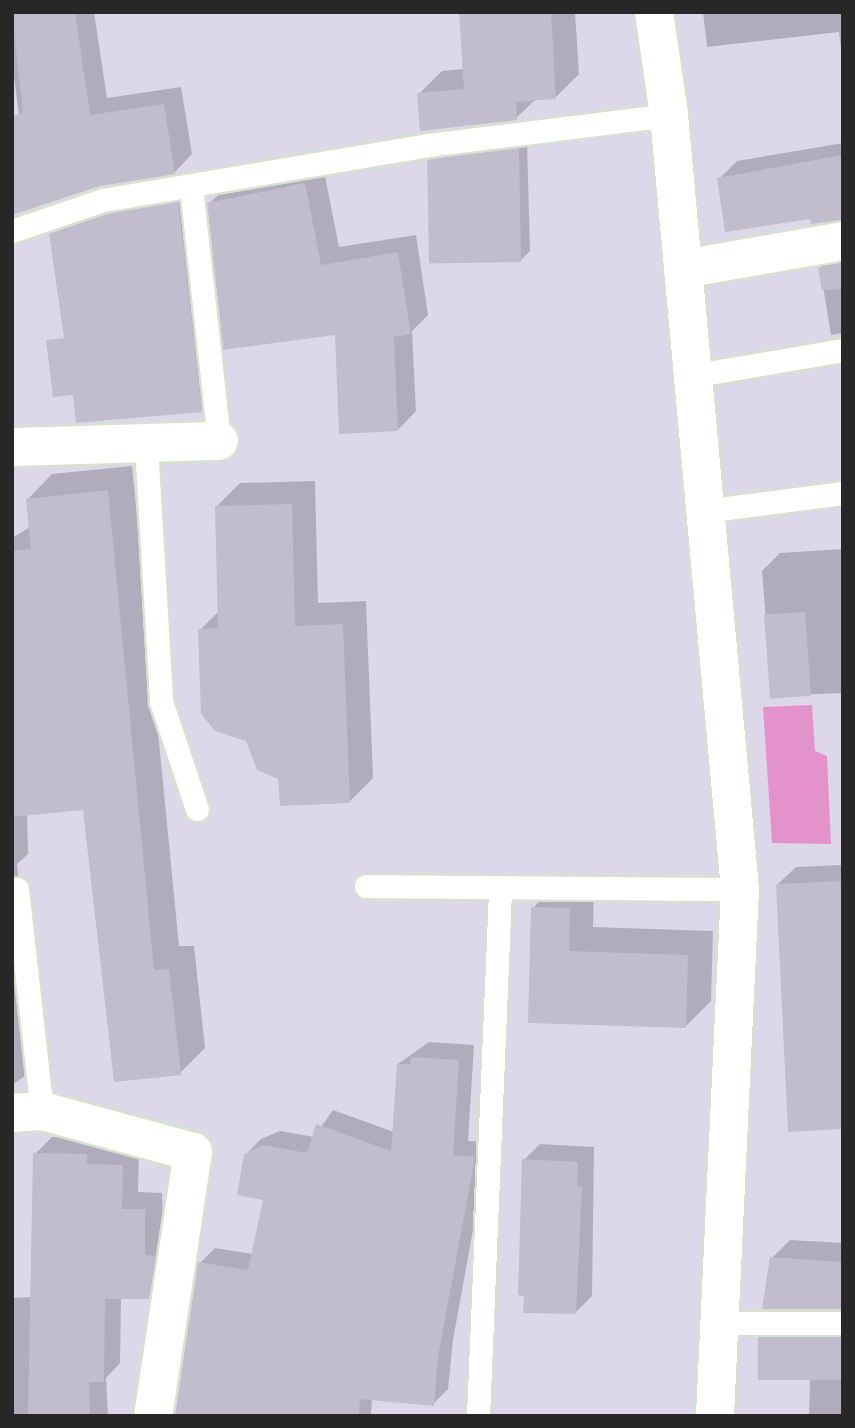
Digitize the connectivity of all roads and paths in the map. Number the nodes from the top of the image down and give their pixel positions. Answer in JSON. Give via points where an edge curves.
{"nodes":[{"id":1,"x":654,"y":12,"type":"edge"},
{"id":2,"x":669,"y":115,"type":"junction"},
{"id":3,"x":191,"y":187,"type":"junction"},
{"id":4,"x":12,"y":231,"type":"edge"},
{"id":5,"x":843,"y":240,"type":"edge"},
{"id":6,"x":683,"y":269,"type":"junction"},
{"id":7,"x":843,"y":350,"type":"edge"},
{"id":8,"x":691,"y":376,"type":"junction"},
{"id":9,"x":219,"y":441,"type":"joint"},
{"id":10,"x":146,"y":446,"type":"junction"},
{"id":11,"x":12,"y":447,"type":"edge"},
{"id":12,"x":843,"y":493,"type":"edge"},
{"id":13,"x":704,"y":511,"type":"junction"},
{"id":14,"x":197,"y":809,"type":"dead end"},
{"id":15,"x":366,"y":886,"type":"dead end"},
{"id":16,"x":17,"y":889,"type":"dead end"},
{"id":17,"x":740,"y":889,"type":"junction"},
{"id":18,"x":500,"y":890,"type":"junction"},
{"id":19,"x":27,"y":1112,"type":"edge"},
{"id":20,"x":721,"y":1323,"type":"junction"},
{"id":21,"x":843,"y":1323,"type":"edge"},
{"id":22,"x":153,"y":1416,"type":"edge"},
{"id":23,"x":478,"y":1416,"type":"edge"},
{"id":24,"x":715,"y":1416,"type":"edge"}],
"edges":[{"from":1,"to":2,"type":"street"},
{"from":2,"to":3,"type":"lane","via":[[428,145]]},
{"from":2,"to":6,"type":"street"},
{"from":3,"to":4,"type":"lane","via":[[103,200]]},
{"from":3,"to":9,"type":"lane"},
{"from":5,"to":6,"type":"street"},
{"from":6,"to":8,"type":"street"},
{"from":7,"to":8,"type":"lane"},
{"from":8,"to":13,"type":"street"},
{"from":9,"to":10,"type":"street"},
{"from":10,"to":11,"type":"street"},
{"from":10,"to":14,"type":"lane","via":[[161,702]]},
{"from":12,"to":13,"type":"lane"},
{"from":13,"to":17,"type":"street"},
{"from":15,"to":18,"type":"lane"},
{"from":16,"to":19,"type":"lane"},
{"from":17,"to":18,"type":"lane"},
{"from":17,"to":20,"type":"street"},
{"from":18,"to":23,"type":"lane"},
{"from":19,"to":22,"type":"street","via":[[193,1152]]},
{"from":20,"to":21,"type":"lane"},
{"from":20,"to":24,"type":"street"}]}
